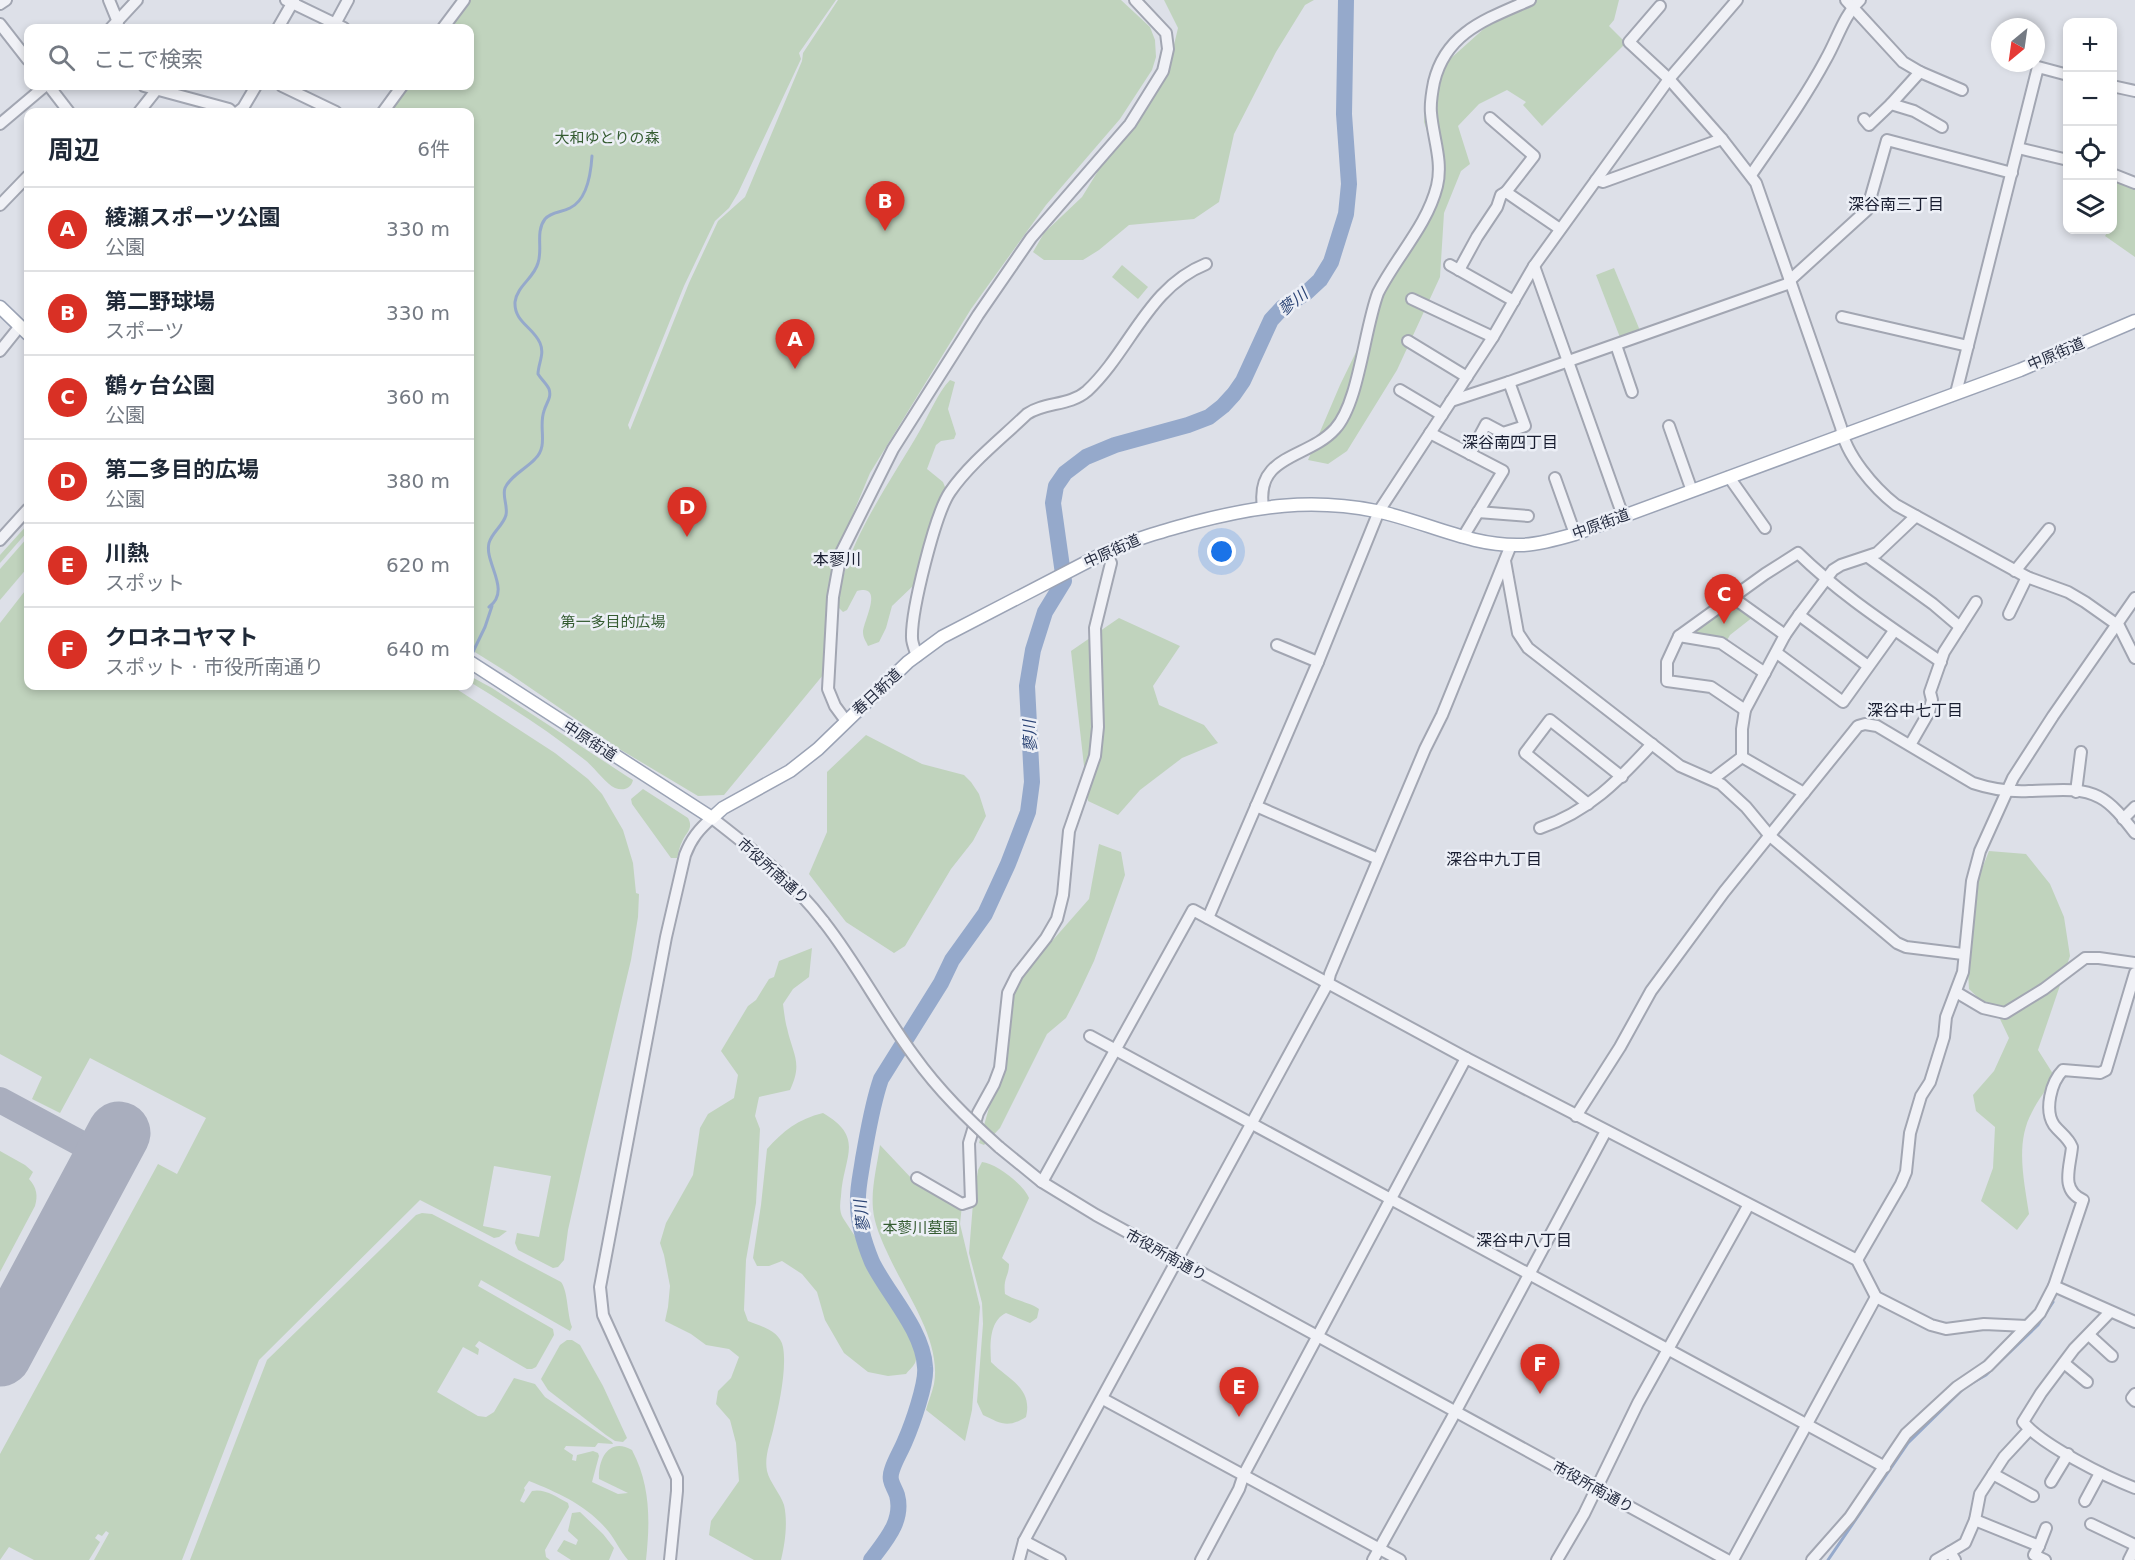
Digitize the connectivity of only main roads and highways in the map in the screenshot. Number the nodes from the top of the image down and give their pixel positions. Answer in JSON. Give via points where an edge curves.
{"nodes":[{"id":1,"x":0,"y":307,"type":"edge"},
{"id":2,"x":2135,"y":321,"type":"edge"},
{"id":3,"x":24,"y":329,"type":"edge"},
{"id":4,"x":1052,"y":580,"type":"joint"},
{"id":5,"x":474,"y":665,"type":"edge"},
{"id":6,"x":712,"y":818,"type":"joint"}],
"edges":[{"from":1,"to":3,"type":"main road"},
{"from":2,"to":4,"type":"main road","name":"中原街道","via":[[2020,370],[1575,534],[1541,543],[1511,545],[1463,537],[1355,507],[1263,507],[1148,535]]},
{"from":4,"to":6,"type":"main road","name":"春日新道","via":[[942,637],[818,749],[790,771]]},
{"from":5,"to":6,"type":"main road","name":"中原街道"}]}
